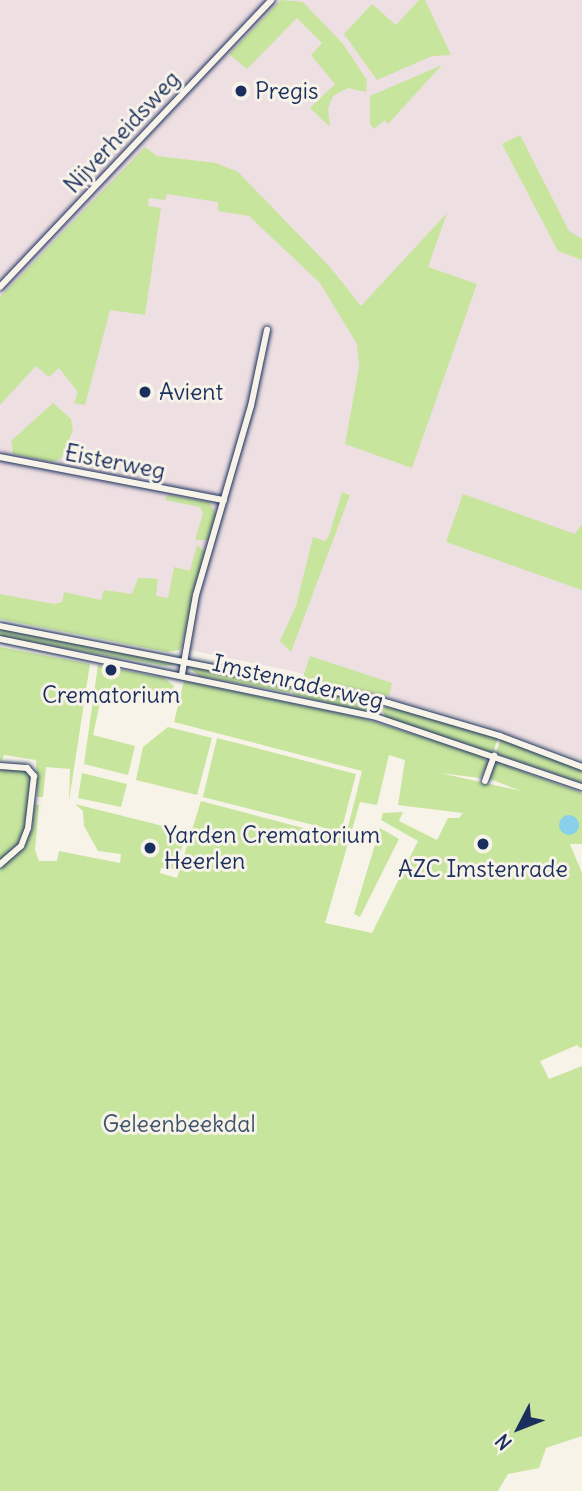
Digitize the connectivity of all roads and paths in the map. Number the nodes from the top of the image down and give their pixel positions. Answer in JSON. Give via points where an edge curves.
{"nodes":[{"id":1,"x":271,"y":0,"type":"edge"},
{"id":2,"x":0,"y":288,"type":"edge"},
{"id":3,"x":267,"y":330,"type":"dead end"},
{"id":4,"x":0,"y":457,"type":"edge"},
{"id":5,"x":223,"y":500,"type":"junction"},
{"id":6,"x":0,"y":626,"type":"edge"},
{"id":7,"x":0,"y":639,"type":"edge"},
{"id":8,"x":184,"y":661,"type":"junction"},
{"id":9,"x":182,"y":674,"type":"junction"},
{"id":10,"x":494,"y":756,"type":"junction"},
{"id":11,"x":0,"y":766,"type":"edge"},
{"id":12,"x":582,"y":767,"type":"edge"},
{"id":13,"x":485,"y":782,"type":"dead end"},
{"id":14,"x":582,"y":787,"type":"edge"},
{"id":15,"x":0,"y":864,"type":"edge"}],
"edges":[{"from":1,"to":2,"type":"street","name":"Nijverheidsweg"},
{"from":3,"to":5,"type":"street","via":[[251,406]]},
{"from":4,"to":5,"type":"street","name":"Eisterweg"},
{"from":5,"to":8,"type":"street","via":[[196,595]]},
{"from":6,"to":8,"type":"street","name":"Imstenraderweg"},
{"from":7,"to":9,"type":"street","name":"Imstenraderweg"},
{"from":8,"to":9,"type":"street"},
{"from":8,"to":12,"type":"street","name":"Imstenraderweg","via":[[414,710]]},
{"from":9,"to":10,"type":"street","name":"Imstenraderweg","via":[[373,716]]},
{"from":10,"to":13,"type":"street"},
{"from":10,"to":14,"type":"street","name":"Imstenraderweg"},
{"from":11,"to":15,"type":"street","via":[[27,768],[34,776],[28,828],[21,846]]}]}
